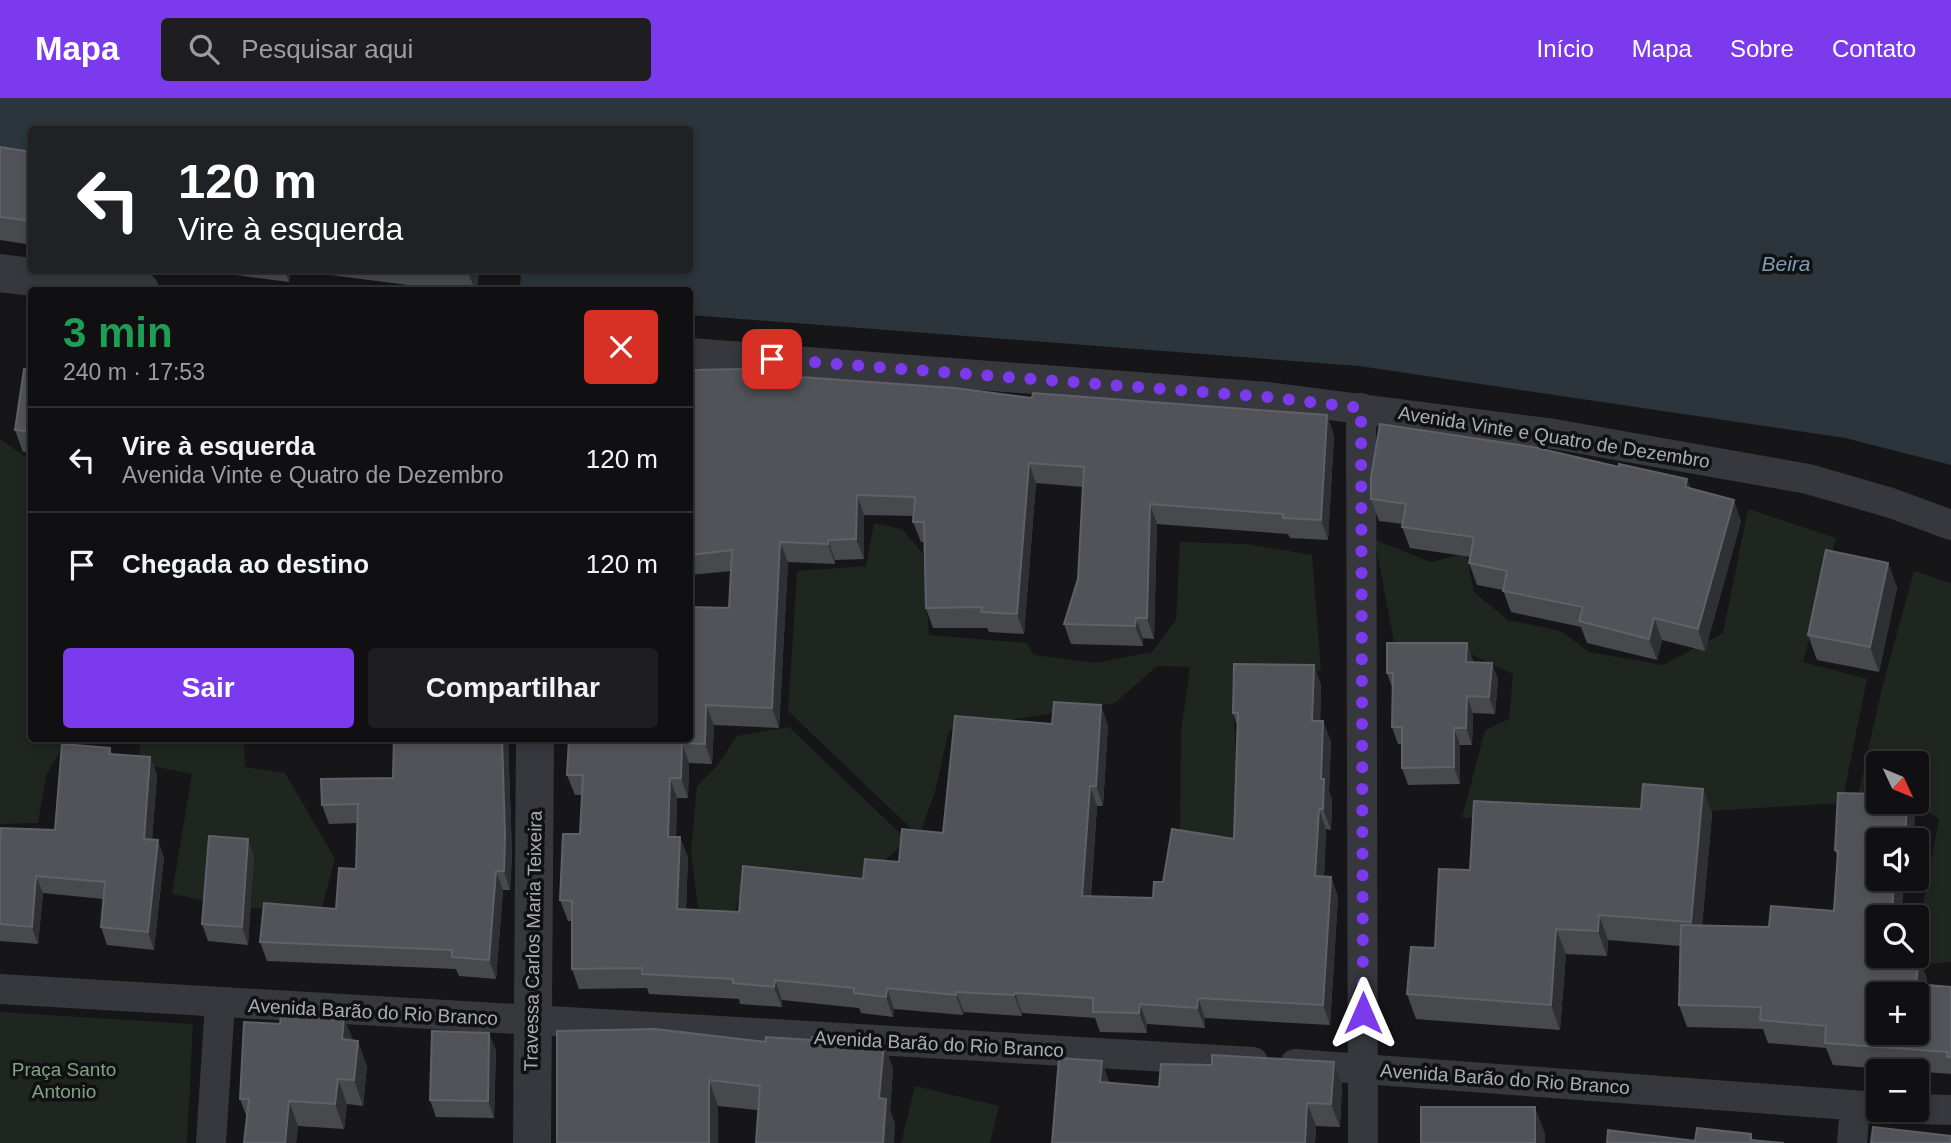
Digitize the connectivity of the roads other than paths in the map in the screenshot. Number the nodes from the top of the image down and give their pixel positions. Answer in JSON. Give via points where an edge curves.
{"nodes":[{"id":1,"x":0,"y":273,"type":"edge"},
{"id":2,"x":115,"y":287,"type":"edge"},
{"id":3,"x":693,"y":353,"type":"edge"},
{"id":4,"x":1361,"y":408,"type":"junction"},
{"id":5,"x":1951,"y":525,"type":"edge"},
{"id":6,"x":535,"y":742,"type":"edge"},
{"id":7,"x":0,"y":989,"type":"edge"},
{"id":8,"x":220,"y":1003,"type":"junction"},
{"id":9,"x":533,"y":1021,"type":"junction"},
{"id":10,"x":1363,"y":1068,"type":"junction"},
{"id":11,"x":1866,"y":1106,"type":"edge"},
{"id":12,"x":1929,"y":1109,"type":"edge"},
{"id":13,"x":1951,"y":1110,"type":"edge"},
{"id":14,"x":211,"y":1143,"type":"edge"},
{"id":15,"x":531,"y":1143,"type":"edge"},
{"id":16,"x":1363,"y":1143,"type":"edge"},
{"id":17,"x":1852,"y":1143,"type":"edge"}],
"edges":[{"from":1,"to":2,"type":"street"},
{"from":3,"to":4,"type":"street","name":"Avenida Vinte e Quatro de Dezembro"},
{"from":4,"to":5,"type":"street","name":"Avenida Vinte e Quatro de Dezembro","via":[[1554,434],[1808,479]]},
{"from":4,"to":10,"type":"street"},
{"from":6,"to":9,"type":"street","name":"Travessa Carlos Maria Teixeira"},
{"from":7,"to":8,"type":"street","name":"Avenida Barão do Rio Branco"},
{"from":8,"to":9,"type":"street","name":"Avenida Barão do Rio Branco"},
{"from":8,"to":14,"type":"street"},
{"from":9,"to":10,"type":"street","name":"Avenida Barão do Rio Branco"},
{"from":9,"to":15,"type":"street","name":"Travessa Carlos Maria Teixeira"},
{"from":10,"to":11,"type":"street","name":"Avenida Barão do Rio Branco"},
{"from":10,"to":16,"type":"street"},
{"from":11,"to":17,"type":"street"},
{"from":12,"to":13,"type":"street"}]}
